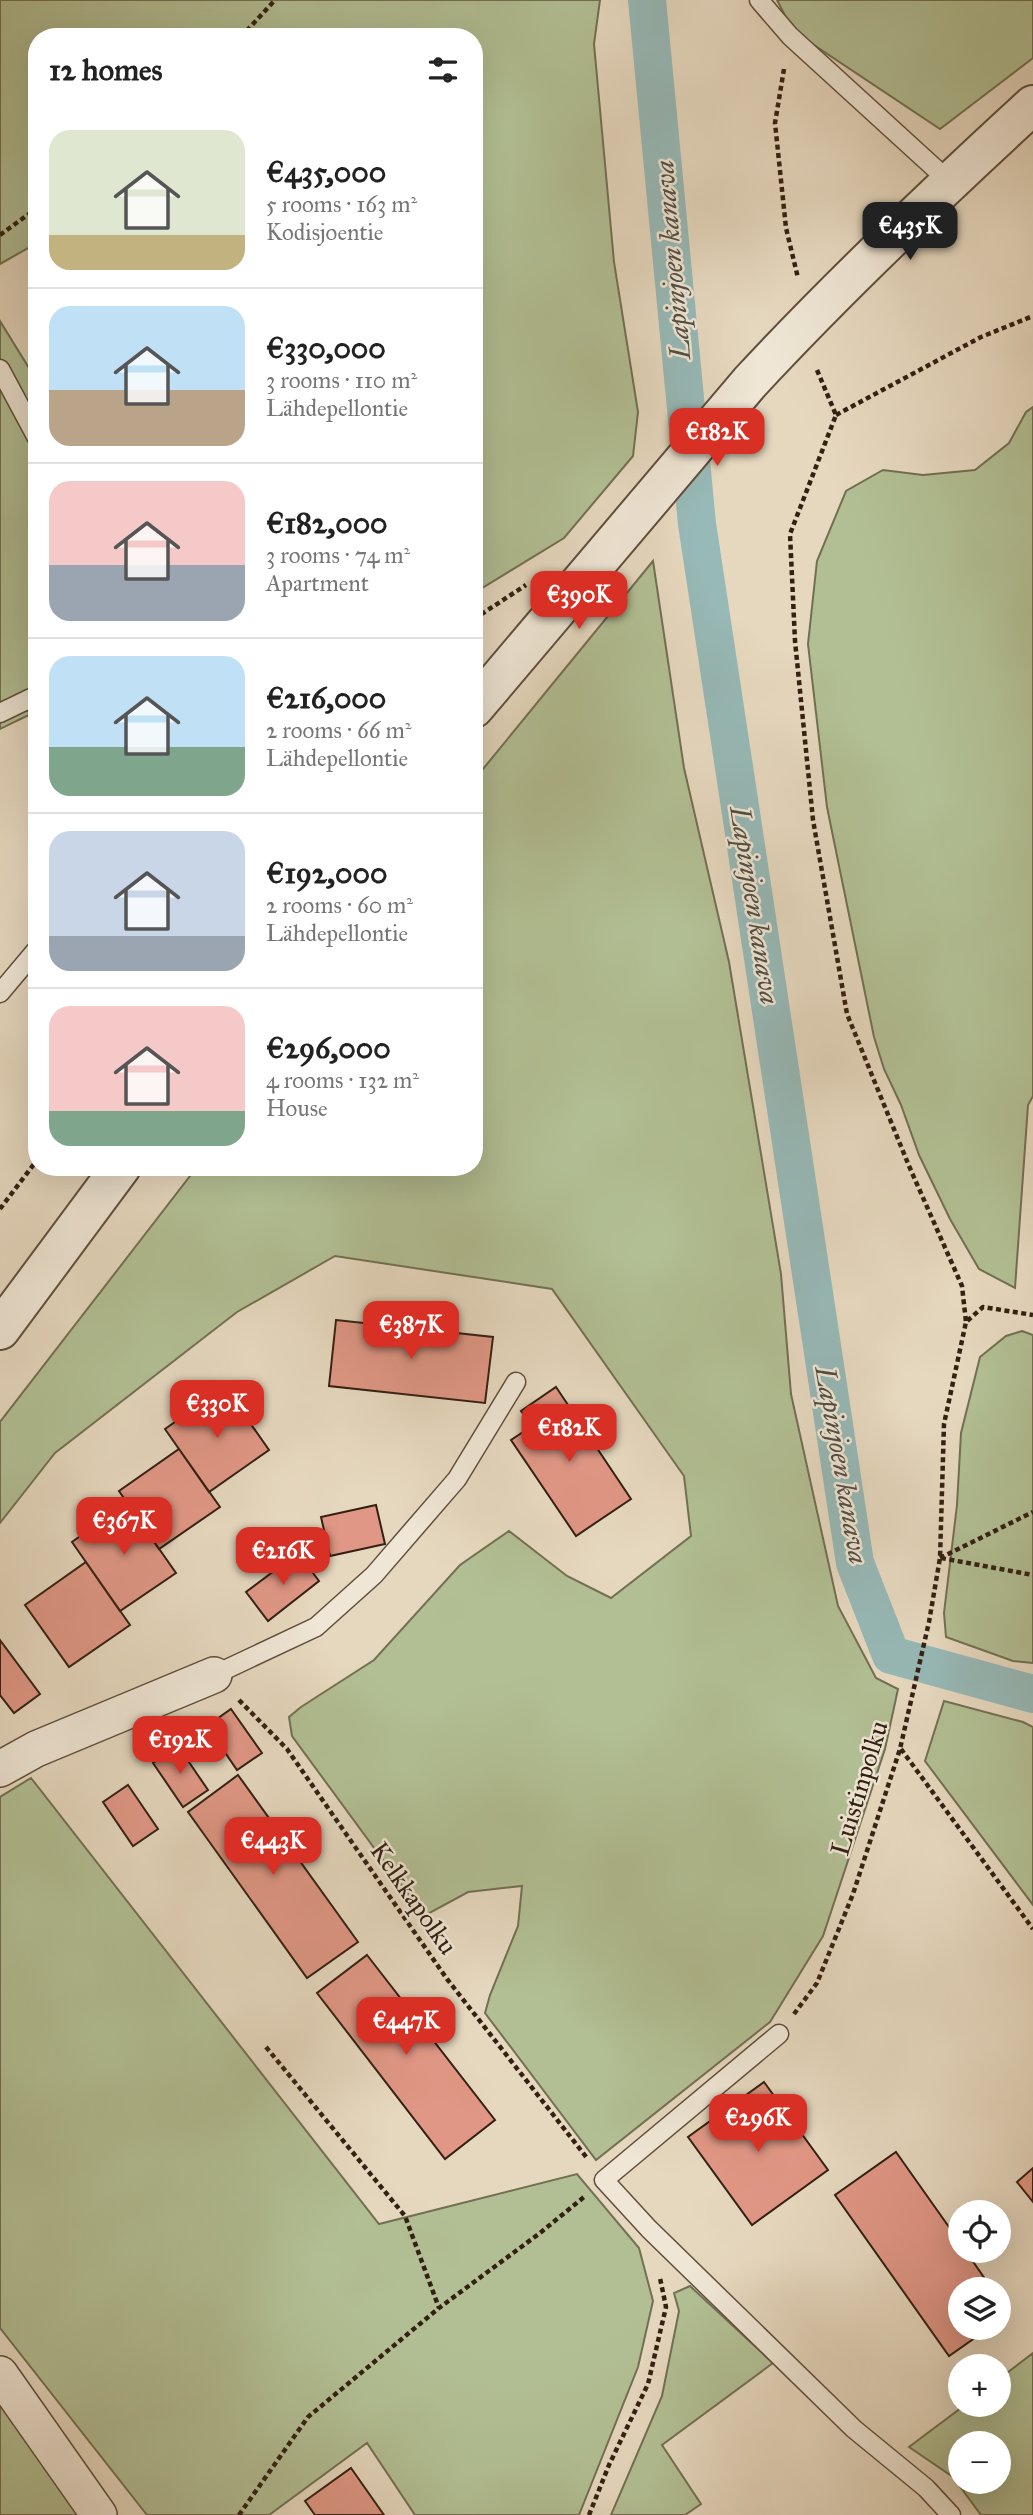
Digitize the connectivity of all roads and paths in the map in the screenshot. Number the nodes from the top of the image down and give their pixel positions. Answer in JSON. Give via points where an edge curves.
{"nodes":[{"id":1,"x":275,"y":0,"type":"edge"},
{"id":2,"x":759,"y":0,"type":"edge"},
{"id":3,"x":249,"y":28,"type":"edge"},
{"id":4,"x":790,"y":36,"type":"junction"},
{"id":5,"x":1033,"y":105,"type":"edge"},
{"id":6,"x":951,"y":183,"type":"junction"},
{"id":7,"x":28,"y":215,"type":"edge"},
{"id":8,"x":0,"y":235,"type":"edge"},
{"id":9,"x":798,"y":278,"type":"dead end"},
{"id":10,"x":1033,"y":316,"type":"edge"},
{"id":11,"x":0,"y":369,"type":"edge"},
{"id":12,"x":817,"y":370,"type":"dead end"},
{"id":13,"x":836,"y":415,"type":"junction"},
{"id":14,"x":28,"y":421,"type":"edge"},
{"id":15,"x":483,"y":697,"type":"edge"},
{"id":16,"x":28,"y":702,"type":"edge"},
{"id":17,"x":0,"y":713,"type":"edge"},
{"id":18,"x":28,"y":960,"type":"edge"},
{"id":19,"x":0,"y":993,"type":"edge"},
{"id":20,"x":28,"y":1172,"type":"edge"},
{"id":21,"x":114,"y":1176,"type":"edge"},
{"id":22,"x":0,"y":1209,"type":"edge"},
{"id":23,"x":1033,"y":1315,"type":"edge"},
{"id":24,"x":966,"y":1322,"type":"junction"},
{"id":25,"x":0,"y":1330,"type":"edge"},
{"id":26,"x":516,"y":1382,"type":"dead end"},
{"id":27,"x":1033,"y":1512,"type":"edge"},
{"id":28,"x":940,"y":1558,"type":"junction"},
{"id":29,"x":1033,"y":1575,"type":"edge"},
{"id":30,"x":214,"y":1675,"type":"junction"},
{"id":31,"x":900,"y":1748,"type":"junction"},
{"id":32,"x":0,"y":1769,"type":"edge"},
{"id":33,"x":1033,"y":1929,"type":"edge"},
{"id":34,"x":779,"y":2034,"type":"joint"},
{"id":35,"x":266,"y":2047,"type":"dead end"},
{"id":36,"x":604,"y":2180,"type":"junction"},
{"id":37,"x":649,"y":2229,"type":"junction"},
{"id":38,"x":439,"y":2308,"type":"junction"},
{"id":39,"x":0,"y":2374,"type":"edge"},
{"id":40,"x":99,"y":2515,"type":"edge"},
{"id":41,"x":239,"y":2515,"type":"edge"},
{"id":42,"x":589,"y":2515,"type":"edge"},
{"id":43,"x":951,"y":2515,"type":"edge"}],
"edges":[{"from":1,"to":3,"type":"path"},
{"from":2,"to":4,"type":"lane"},
{"from":4,"to":6,"type":"lane"},
{"from":4,"to":9,"type":"path","via":[[775,123],[786,228]]},
{"from":5,"to":6,"type":"street"},
{"from":6,"to":15,"type":"street","via":[[849,279],[750,382]]},
{"from":7,"to":8,"type":"path"},
{"from":10,"to":13,"type":"path","via":[[981,337]]},
{"from":11,"to":14,"type":"lane"},
{"from":12,"to":13,"type":"path"},
{"from":13,"to":24,"type":"path","name":"Luistinpolku","via":[[790,534],[795,641],[813,820],[847,1014],[962,1286]]},
{"from":16,"to":17,"type":"lane"},
{"from":18,"to":19,"type":"lane"},
{"from":20,"to":22,"type":"path"},
{"from":21,"to":25,"type":"street"},
{"from":23,"to":24,"type":"path","via":[[983,1307]]},
{"from":24,"to":28,"type":"path","name":"Luistinpolku","via":[[944,1424]]},
{"from":26,"to":30,"type":"lane","via":[[457,1479],[374,1575],[316,1627]]},
{"from":27,"to":28,"type":"path"},
{"from":28,"to":29,"type":"path"},
{"from":28,"to":31,"type":"path","name":"Luistinpolku"},
{"from":30,"to":32,"type":"street","via":[[36,1749]]},
{"from":30,"to":36,"type":"path","name":"Kelkkapolku","via":[[287,1749],[447,1979]]},
{"from":31,"to":33,"type":"path"},
{"from":31,"to":34,"type":"path","name":"Luistinpolku","via":[[853,1894],[817,1983]]},
{"from":34,"to":36,"type":"lane"},
{"from":35,"to":38,"type":"path","via":[[405,2216]]},
{"from":36,"to":37,"type":"lane"},
{"from":36,"to":38,"type":"path"},
{"from":37,"to":42,"type":"path","via":[[666,2306],[648,2384]]},
{"from":37,"to":43,"type":"lane","via":[[854,2429],[926,2488]]},
{"from":38,"to":41,"type":"path","via":[[308,2417]]},
{"from":39,"to":40,"type":"street"}]}
